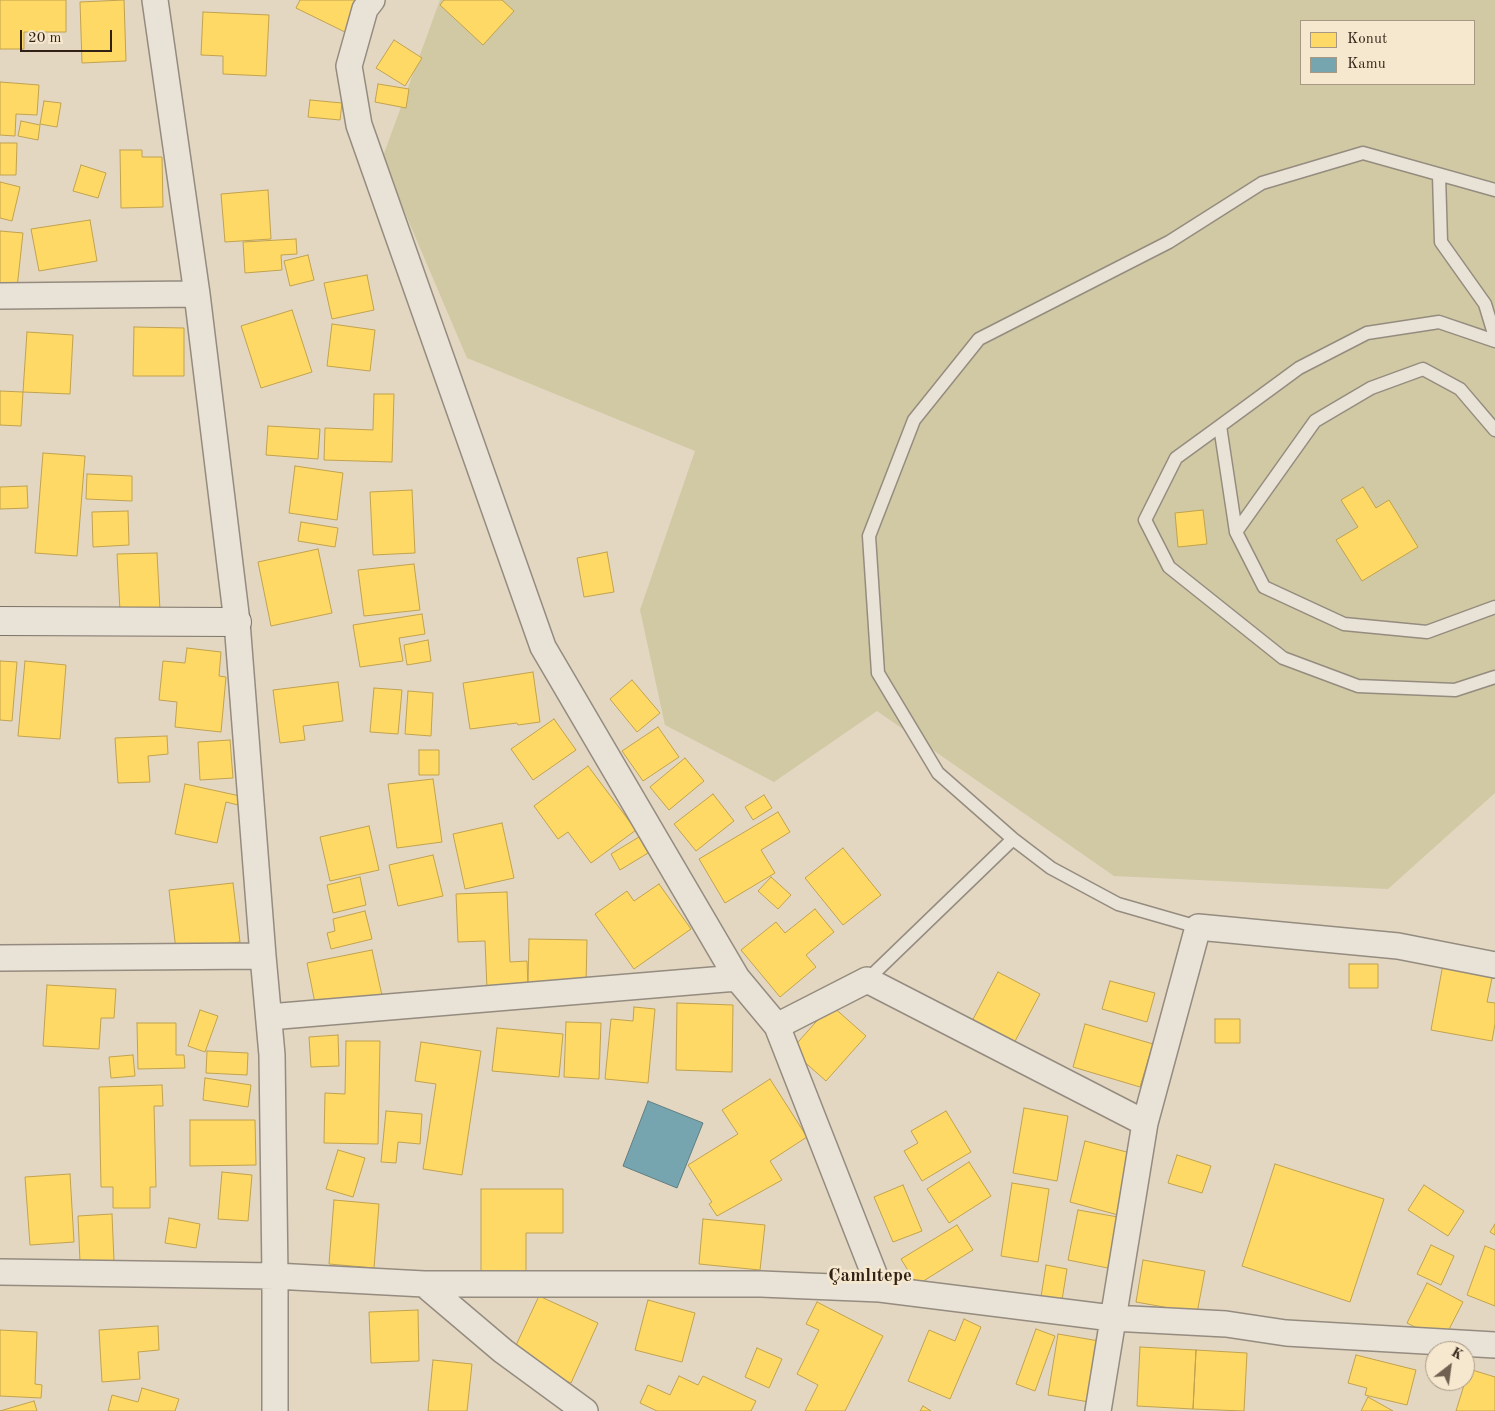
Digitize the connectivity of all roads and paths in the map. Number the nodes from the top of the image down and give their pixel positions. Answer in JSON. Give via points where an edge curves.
{"nodes":[{"id":1,"x":156,"y":0,"type":"edge"},
{"id":2,"x":372,"y":0,"type":"edge"},
{"id":3,"x":1440,"y":174,"type":"junction"},
{"id":4,"x":1495,"y":190,"type":"edge"},
{"id":5,"x":197,"y":294,"type":"junction"},
{"id":6,"x":0,"y":296,"type":"edge"},
{"id":7,"x":1490,"y":305,"type":"edge"},
{"id":8,"x":1495,"y":336,"type":"edge"},
{"id":9,"x":1495,"y":340,"type":"edge"},
{"id":10,"x":1220,"y":426,"type":"junction"},
{"id":11,"x":1495,"y":430,"type":"edge"},
{"id":12,"x":1236,"y":532,"type":"junction"},
{"id":13,"x":1495,"y":606,"type":"edge"},
{"id":14,"x":0,"y":621,"type":"edge"},
{"id":15,"x":237,"y":622,"type":"junction"},
{"id":16,"x":1495,"y":677,"type":"edge"},
{"id":17,"x":1014,"y":839,"type":"junction"},
{"id":18,"x":1198,"y":927,"type":"junction"},
{"id":19,"x":262,"y":956,"type":"junction"},
{"id":20,"x":0,"y":958,"type":"edge"},
{"id":21,"x":1495,"y":965,"type":"edge"},
{"id":22,"x":736,"y":978,"type":"junction"},
{"id":23,"x":867,"y":980,"type":"junction"},
{"id":24,"x":268,"y":1017,"type":"junction"},
{"id":25,"x":777,"y":1026,"type":"junction"},
{"id":26,"x":1145,"y":1123,"type":"junction"},
{"id":27,"x":0,"y":1272,"type":"edge"},
{"id":28,"x":275,"y":1276,"type":"junction"},
{"id":29,"x":424,"y":1284,"type":"junction"},
{"id":30,"x":880,"y":1289,"type":"junction"},
{"id":31,"x":1112,"y":1318,"type":"junction"},
{"id":32,"x":1495,"y":1345,"type":"edge"},
{"id":33,"x":275,"y":1411,"type":"edge"},
{"id":34,"x":585,"y":1411,"type":"edge"},
{"id":35,"x":1098,"y":1411,"type":"edge"}],
"edges":[{"from":1,"to":5,"type":"street"},
{"from":2,"to":22,"type":"street","via":[[365,9],[349,66],[359,125],[543,647]]},
{"from":3,"to":4,"type":"lane"},
{"from":3,"to":7,"type":"lane","via":[[1441,242]]},
{"from":3,"to":17,"type":"lane","via":[[1363,154],[1262,183],[1170,242],[979,339],[914,420],[869,536],[878,672],[938,773]]},
{"from":5,"to":6,"type":"street"},
{"from":5,"to":15,"type":"street"},
{"from":7,"to":8,"type":"lane"},
{"from":9,"to":10,"type":"lane","via":[[1439,322],[1367,333],[1299,368]]},
{"from":10,"to":12,"type":"lane"},
{"from":10,"to":16,"type":"lane","via":[[1176,458],[1146,520],[1169,567],[1283,658],[1358,686],[1455,690]]},
{"from":11,"to":12,"type":"lane","via":[[1460,389],[1423,369],[1370,388],[1315,421]]},
{"from":12,"to":13,"type":"lane","via":[[1264,587],[1344,624],[1427,632]]},
{"from":14,"to":15,"type":"street"},
{"from":15,"to":19,"type":"street"},
{"from":17,"to":18,"type":"lane","via":[[1051,868],[1118,904]]},
{"from":17,"to":23,"type":"lane"},
{"from":18,"to":21,"type":"street","via":[[1398,946]]},
{"from":18,"to":26,"type":"street"},
{"from":19,"to":20,"type":"street"},
{"from":19,"to":24,"type":"street"},
{"from":22,"to":24,"type":"street"},
{"from":22,"to":25,"type":"street"},
{"from":23,"to":25,"type":"street"},
{"from":23,"to":26,"type":"street"},
{"from":24,"to":28,"type":"street","via":[[272,1055]]},
{"from":25,"to":30,"type":"street"},
{"from":26,"to":31,"type":"street"},
{"from":27,"to":28,"type":"street"},
{"from":28,"to":29,"type":"street"},
{"from":28,"to":33,"type":"street"},
{"from":29,"to":30,"type":"street","via":[[751,1284]]},
{"from":29,"to":34,"type":"street","via":[[503,1351]]},
{"from":30,"to":31,"type":"street"},
{"from":31,"to":32,"type":"street","via":[[1226,1324],[1286,1333]]},
{"from":31,"to":35,"type":"street"}]}
